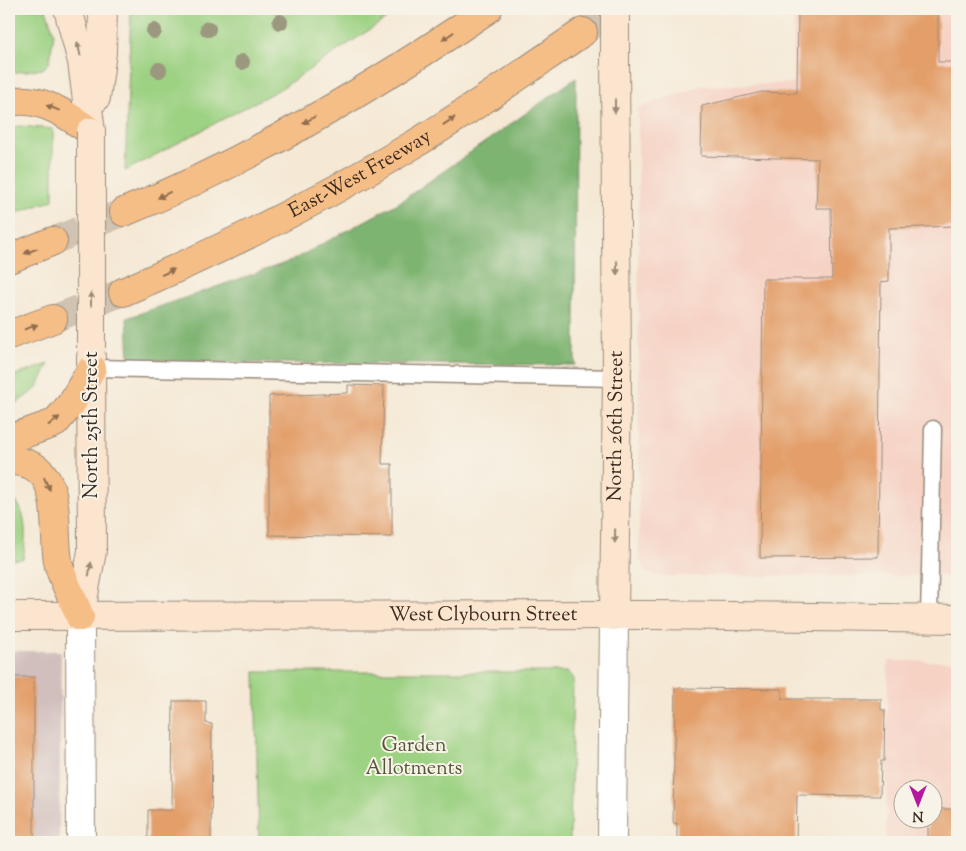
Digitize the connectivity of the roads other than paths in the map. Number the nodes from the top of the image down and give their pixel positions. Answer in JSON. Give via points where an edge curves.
{"nodes":[{"id":1,"x":68,"y":9,"type":"edge"},
{"id":2,"x":103,"y":9,"type":"edge"},
{"id":3,"x":488,"y":9,"type":"edge"},
{"id":4,"x":615,"y":9,"type":"edge"},
{"id":5,"x":583,"y":32,"type":"tunnel mouth"},
{"id":6,"x":9,"y":102,"type":"edge"},
{"id":7,"x":91,"y":132,"type":"junction"},
{"id":8,"x":124,"y":212,"type":"tunnel mouth"},
{"id":9,"x":53,"y":242,"type":"tunnel mouth"},
{"id":10,"x":9,"y":259,"type":"edge"},
{"id":11,"x":123,"y":292,"type":"tunnel mouth"},
{"id":12,"x":53,"y":319,"type":"tunnel mouth"},
{"id":13,"x":9,"y":335,"type":"edge"},
{"id":14,"x":91,"y":358,"type":"junction"},
{"id":15,"x":617,"y":378,"type":"junction"},
{"id":16,"x":933,"y":428,"type":"dead end"},
{"id":17,"x":9,"y":439,"type":"edge"},
{"id":18,"x":9,"y":461,"type":"edge"},
{"id":19,"x":9,"y":616,"type":"edge"},
{"id":20,"x":614,"y":616,"type":"junction"},
{"id":21,"x":80,"y":617,"type":"junction"},
{"id":22,"x":929,"y":619,"type":"junction"},
{"id":23,"x":957,"y":619,"type":"edge"},
{"id":24,"x":81,"y":842,"type":"edge"},
{"id":25,"x":612,"y":842,"type":"edge"}],
"edges":[{"from":7,"to":1,"type":"street","name":"North 25th Street","one_way":true,"via":[[82,62]]},
{"from":2,"to":7,"type":"street","via":[[102,52]]},
{"from":3,"to":8,"type":"highway","one_way":true,"via":[[433,46],[294,129],[222,167]]},
{"from":4,"to":15,"type":"street","name":"North 26th Street","one_way":true,"bridge":true},
{"from":11,"to":5,"type":"highway","name":"East-West Freeway","one_way":true,"via":[[219,249],[337,189],[414,144]]},
{"from":7,"to":6,"type":"highway","one_way":true,"via":[[53,107],[18,100]]},
{"from":14,"to":7,"type":"street","name":"North 25th Street","one_way":true,"bridge":true},
{"from":9,"to":10,"type":"highway","one_way":true},
{"from":13,"to":12,"type":"highway","one_way":true},
{"from":14,"to":15,"type":"lane"},
{"from":17,"to":14,"type":"highway","one_way":true,"via":[[55,423],[71,404]]},
{"from":21,"to":14,"type":"street","name":"North 25th Street","one_way":true,"via":[[92,551]]},
{"from":15,"to":20,"type":"street","name":"North 26th Street","one_way":true},
{"from":16,"to":22,"type":"lane"},
{"from":18,"to":21,"type":"highway","one_way":true,"via":[[38,469],[49,483],[57,523],[59,566]]},
{"from":19,"to":21,"type":"street","name":"West Clybourn Street"},
{"from":20,"to":21,"type":"street","name":"West Clybourn Street"},
{"from":20,"to":22,"type":"street","name":"West Clybourn Street"},
{"from":20,"to":25,"type":"street","name":"North 26th Street"},
{"from":21,"to":24,"type":"street","name":"North 25th Street"},
{"from":22,"to":23,"type":"street","name":"West Clybourn Street"}]}
